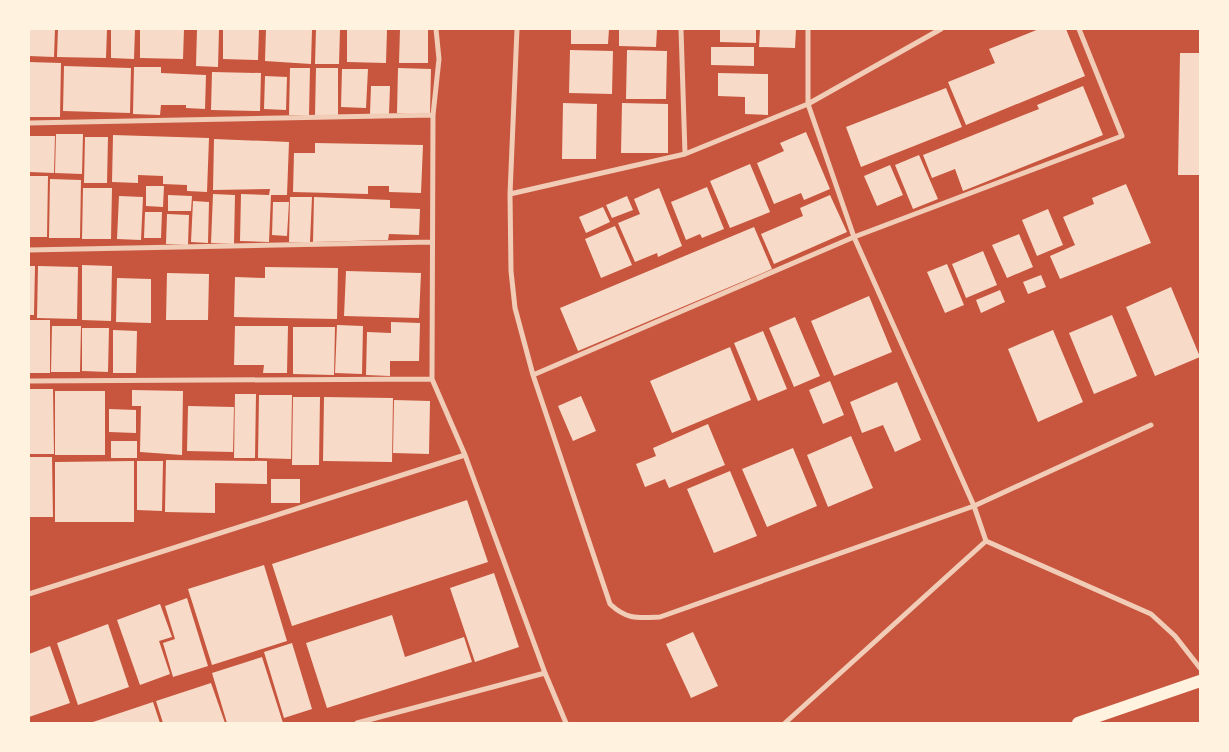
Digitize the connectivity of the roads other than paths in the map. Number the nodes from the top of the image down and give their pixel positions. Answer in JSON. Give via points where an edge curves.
{"nodes":[{"id":1,"x":436,"y":29,"type":"edge"},
{"id":2,"x":516,"y":29,"type":"edge"},
{"id":3,"x":682,"y":29,"type":"edge"},
{"id":4,"x":808,"y":29,"type":"edge"},
{"id":5,"x":941,"y":29,"type":"edge"},
{"id":6,"x":1079,"y":29,"type":"edge"},
{"id":7,"x":808,"y":104,"type":"junction"},
{"id":8,"x":433,"y":115,"type":"junction"},
{"id":9,"x":29,"y":123,"type":"edge"},
{"id":10,"x":685,"y":154,"type":"junction"},
{"id":11,"x":510,"y":194,"type":"junction"},
{"id":12,"x":854,"y":237,"type":"junction"},
{"id":13,"x":431,"y":242,"type":"junction"},
{"id":14,"x":29,"y":250,"type":"edge"},
{"id":15,"x":533,"y":375,"type":"junction"},
{"id":16,"x":432,"y":379,"type":"junction"},
{"id":17,"x":29,"y":381,"type":"edge"},
{"id":18,"x":1151,"y":426,"type":"dead end"},
{"id":19,"x":464,"y":455,"type":"junction"},
{"id":20,"x":974,"y":506,"type":"junction"},
{"id":21,"x":986,"y":541,"type":"junction"},
{"id":22,"x":29,"y":594,"type":"edge"},
{"id":23,"x":1200,"y":668,"type":"edge"},
{"id":24,"x":544,"y":673,"type":"junction"},
{"id":25,"x":1200,"y":680,"type":"edge"},
{"id":26,"x":357,"y":723,"type":"edge"},
{"id":27,"x":566,"y":723,"type":"edge"},
{"id":28,"x":785,"y":723,"type":"edge"},
{"id":29,"x":1078,"y":723,"type":"edge"}],
"edges":[{"from":1,"to":8,"type":"street","via":[[439,59]]},
{"from":2,"to":11,"type":"street"},
{"from":3,"to":10,"type":"street"},
{"from":4,"to":7,"type":"street"},
{"from":5,"to":7,"type":"street"},
{"from":6,"to":12,"type":"street","via":[[1122,136]]},
{"from":7,"to":10,"type":"street"},
{"from":7,"to":12,"type":"street"},
{"from":8,"to":9,"type":"street"},
{"from":8,"to":13,"type":"street"},
{"from":10,"to":11,"type":"street"},
{"from":11,"to":15,"type":"street","via":[[515,308]]},
{"from":12,"to":15,"type":"street"},
{"from":12,"to":20,"type":"street"},
{"from":13,"to":14,"type":"street"},
{"from":13,"to":16,"type":"street"},
{"from":15,"to":20,"type":"street","via":[[610,604],[621,614],[638,618],[660,616]]},
{"from":16,"to":17,"type":"street"},
{"from":16,"to":19,"type":"street"},
{"from":18,"to":20,"type":"street"},
{"from":19,"to":22,"type":"street"},
{"from":19,"to":24,"type":"street"},
{"from":20,"to":21,"type":"street"},
{"from":21,"to":23,"type":"street","via":[[1151,614]]},
{"from":21,"to":28,"type":"street"},
{"from":24,"to":26,"type":"street"},
{"from":24,"to":27,"type":"street"},
{"from":25,"to":29,"type":"main road"}]}
